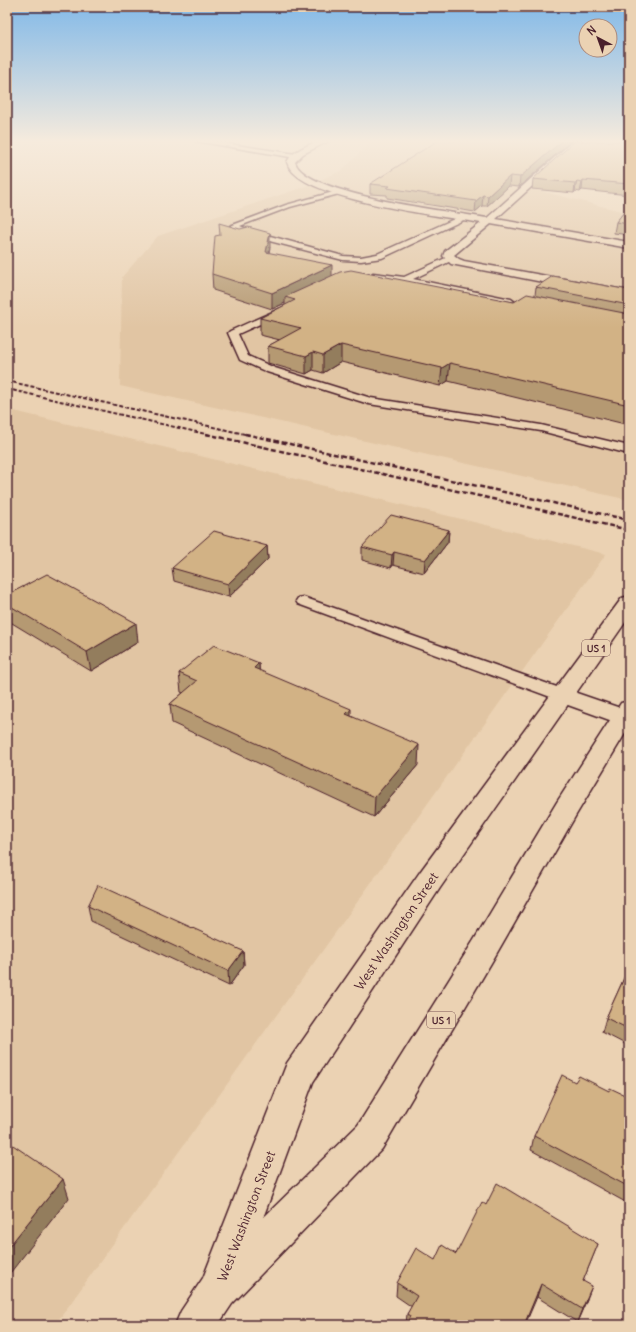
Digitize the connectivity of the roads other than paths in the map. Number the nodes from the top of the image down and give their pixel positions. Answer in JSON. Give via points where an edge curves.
{"nodes":[{"id":1,"x":298,"y":203,"type":"edge"},
{"id":2,"x":385,"y":203,"type":"edge"},
{"id":3,"x":509,"y":203,"type":"edge"},
{"id":4,"x":466,"y":217,"type":"junction"},
{"id":5,"x":489,"y":221,"type":"junction"},
{"id":6,"x":629,"y":245,"type":"edge"},
{"id":7,"x":450,"y":258,"type":"junction"},
{"id":8,"x":366,"y":277,"type":"edge"},
{"id":9,"x":405,"y":280,"type":"junction"},
{"id":10,"x":629,"y":295,"type":"edge"},
{"id":11,"x":521,"y":304,"type":"edge"},
{"id":12,"x":288,"y":307,"type":"edge"},
{"id":13,"x":629,"y":450,"type":"edge"},
{"id":14,"x":303,"y":602,"type":"dead end"},
{"id":15,"x":629,"y":602,"type":"edge"},
{"id":16,"x":562,"y":695,"type":"junction"},
{"id":17,"x":627,"y":715,"type":"edge"},
{"id":18,"x":218,"y":1290,"type":"junction"},
{"id":19,"x":195,"y":1325,"type":"edge"}],
"edges":[{"from":1,"to":4,"type":"lane","via":[[234,226],[249,233],[343,258],[361,259],[379,256]]},
{"from":2,"to":4,"type":"street"},
{"from":3,"to":5,"type":"street"},
{"from":4,"to":5,"type":"street"},
{"from":5,"to":6,"type":"street"},
{"from":5,"to":7,"type":"street","via":[[449,253]]},
{"from":7,"to":9,"type":"lane"},
{"from":7,"to":10,"type":"street","via":[[464,264]]},
{"from":8,"to":9,"type":"lane"},
{"from":9,"to":11,"type":"lane"},
{"from":12,"to":13,"type":"lane","via":[[233,334],[244,358],[271,370],[369,401],[541,428]]},
{"from":14,"to":16,"type":"lane"},
{"from":15,"to":16,"type":"street","name":"West Washington Street","number":"US 1"},
{"from":16,"to":17,"type":"street"},
{"from":16,"to":18,"type":"street","name":"West Washington Street","number":"US 1","via":[[430,880],[300,1074]]},
{"from":17,"to":18,"type":"street","name":"West Washington Street","number":"US 1","via":[[566,809],[370,1137]]},
{"from":18,"to":19,"type":"street","name":"West Washington Street","number":"US 1"}]}
